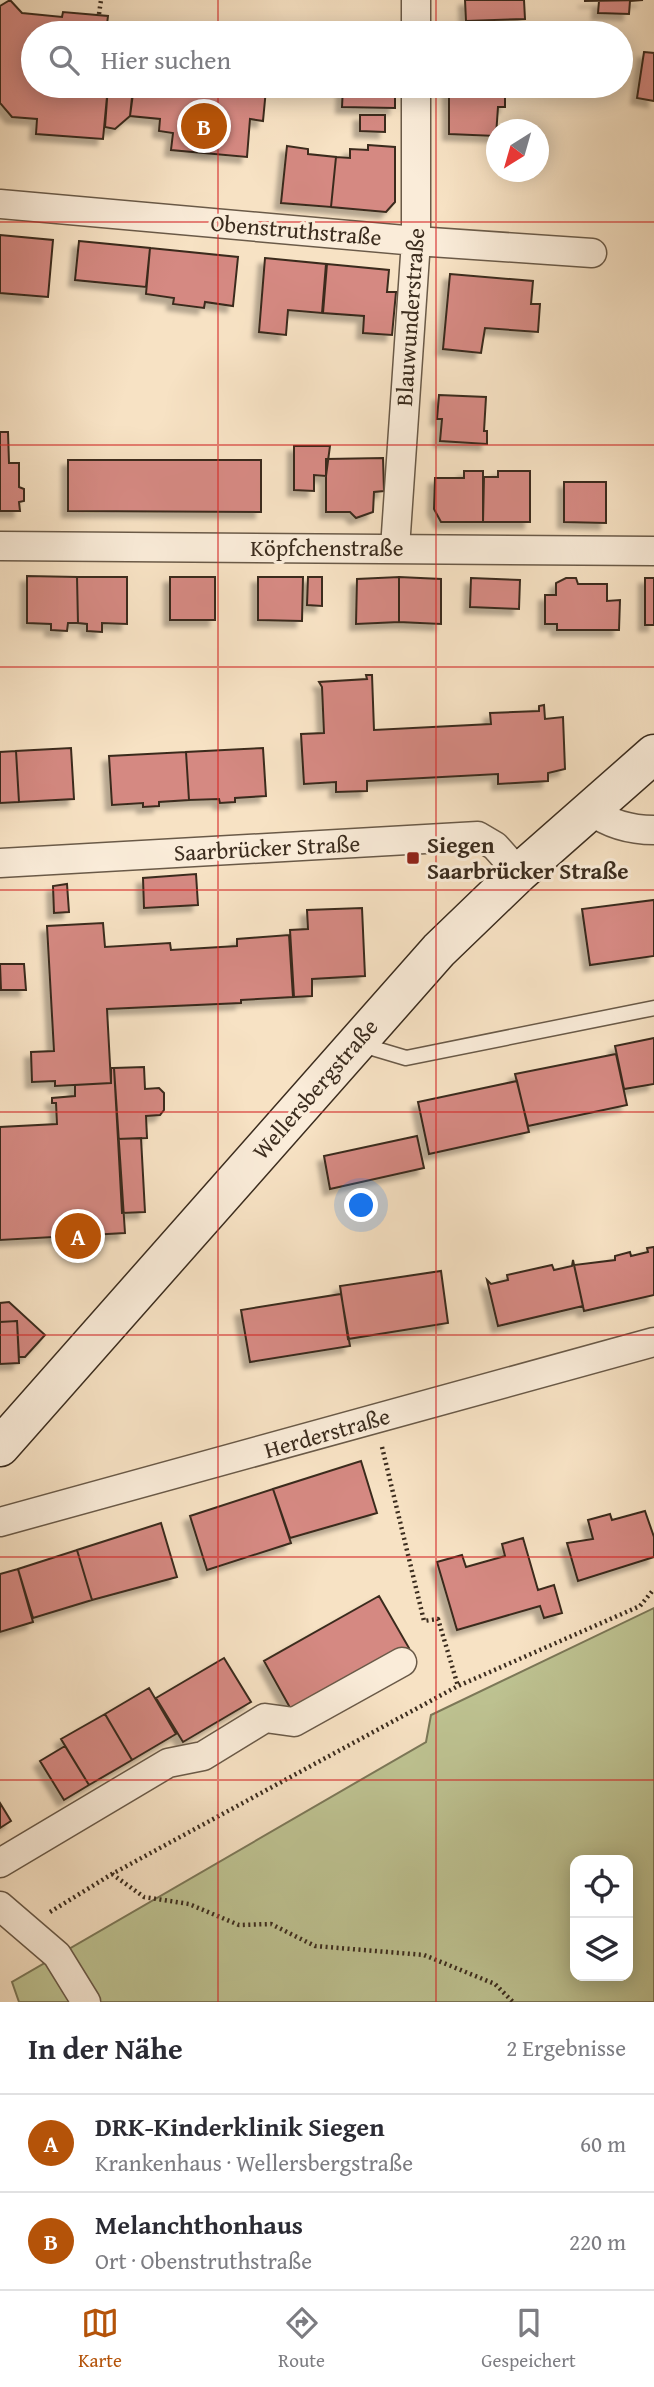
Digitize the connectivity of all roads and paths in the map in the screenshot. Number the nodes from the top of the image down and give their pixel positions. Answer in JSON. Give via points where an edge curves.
{"nodes":[{"id":1,"x":102,"y":0,"type":"edge"},
{"id":2,"x":416,"y":0,"type":"edge"},
{"id":3,"x":99,"y":14,"type":"dead end"},
{"id":4,"x":416,"y":21,"type":"edge"},
{"id":5,"x":416,"y":98,"type":"edge"},
{"id":6,"x":0,"y":204,"type":"edge"},
{"id":7,"x":416,"y":241,"type":"junction"},
{"id":8,"x":592,"y":253,"type":"dead end"},
{"id":9,"x":0,"y":546,"type":"edge"},
{"id":10,"x":395,"y":548,"type":"junction"},
{"id":11,"x":654,"y":551,"type":"edge"},
{"id":12,"x":654,"y":754,"type":"edge"},
{"id":13,"x":590,"y":810,"type":"junction"},
{"id":14,"x":654,"y":830,"type":"edge"},
{"id":15,"x":0,"y":863,"type":"edge"},
{"id":16,"x":519,"y":873,"type":"junction"},
{"id":17,"x":654,"y":1008,"type":"edge"},
{"id":18,"x":354,"y":1042,"type":"junction"},
{"id":19,"x":654,"y":1342,"type":"edge"},
{"id":20,"x":375,"y":1418,"type":"junction"},
{"id":21,"x":0,"y":1447,"type":"edge"},
{"id":22,"x":0,"y":1522,"type":"edge"},
{"id":23,"x":654,"y":1589,"type":"edge"},
{"id":24,"x":401,"y":1662,"type":"dead end"},
{"id":25,"x":458,"y":1686,"type":"junction"},
{"id":26,"x":0,"y":1863,"type":"edge"},
{"id":27,"x":112,"y":1874,"type":"junction"},
{"id":28,"x":0,"y":1906,"type":"edge"},
{"id":29,"x":25,"y":1927,"type":"junction"},
{"id":30,"x":79,"y":1998,"type":"edge"},
{"id":31,"x":513,"y":2002,"type":"edge"}],
"edges":[{"from":1,"to":3,"type":"path"},
{"from":2,"to":4,"type":"street"},
{"from":5,"to":7,"type":"street","name":"Blauwunderstraße"},
{"from":6,"to":7,"type":"street","name":"Obenstruthstraße"},
{"from":7,"to":8,"type":"street","name":"Obenstruthstraße"},
{"from":7,"to":10,"type":"street","name":"Blauwunderstraße"},
{"from":9,"to":10,"type":"street","name":"Köpfchenstraße"},
{"from":10,"to":11,"type":"street","name":"Köpfchenstraße"},
{"from":12,"to":13,"type":"street","name":"Wellersbergstraße"},
{"from":13,"to":14,"type":"street","via":[[605,821]]},
{"from":13,"to":16,"type":"street","name":"Wellersbergstraße"},
{"from":15,"to":16,"type":"street","name":"Saarbrücker Straße","via":[[478,836],[495,846]]},
{"from":16,"to":18,"type":"street","name":"Wellersbergstraße"},
{"from":17,"to":18,"type":"lane","via":[[406,1058]]},
{"from":18,"to":21,"type":"street","name":"Wellersbergstraße"},
{"from":19,"to":20,"type":"street","name":"Herderstraße"},
{"from":20,"to":22,"type":"street","name":"Herderstraße"},
{"from":20,"to":25,"type":"path","via":[[424,1620],[438,1619]]},
{"from":23,"to":25,"type":"path","via":[[640,1606]]},
{"from":24,"to":26,"type":"street","via":[[294,1723],[265,1718],[203,1756],[167,1763]]},
{"from":25,"to":27,"type":"path"},
{"from":27,"to":29,"type":"path"},
{"from":27,"to":31,"type":"path","via":[[145,1897],[189,1903],[239,1925],[271,1924],[315,1946],[424,1955],[495,1984]]},
{"from":28,"to":29,"type":"street"},
{"from":29,"to":30,"type":"street","via":[[57,1955]]}]}
